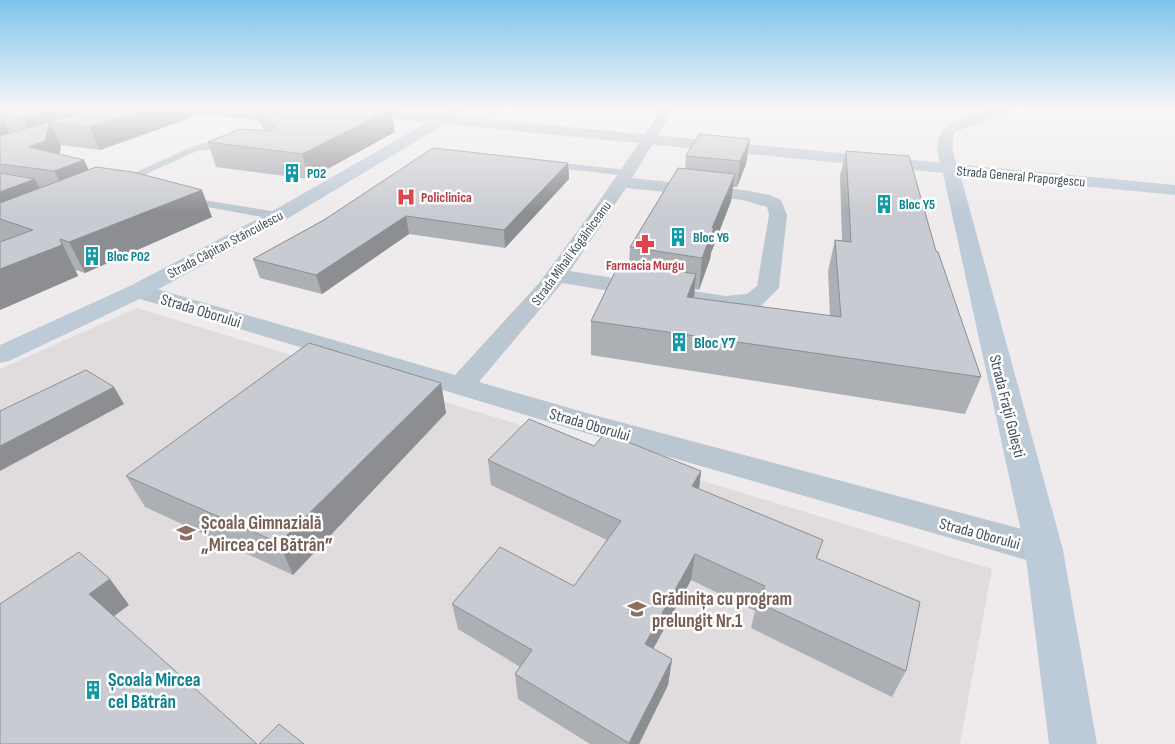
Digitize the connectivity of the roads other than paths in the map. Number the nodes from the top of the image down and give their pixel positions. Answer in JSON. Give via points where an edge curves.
{"nodes":[{"id":1,"x":400,"y":144,"type":"edge"},
{"id":2,"x":646,"y":144,"type":"edge"},
{"id":3,"x":687,"y":144,"type":"edge"},
{"id":4,"x":945,"y":144,"type":"edge"},
{"id":5,"x":246,"y":148,"type":"edge"},
{"id":6,"x":531,"y":162,"type":"edge"},
{"id":7,"x":950,"y":169,"type":"junction"},
{"id":8,"x":624,"y":177,"type":"junction"},
{"id":9,"x":1175,"y":190,"type":"edge"},
{"id":10,"x":128,"y":191,"type":"edge"},
{"id":11,"x":178,"y":199,"type":"edge"},
{"id":12,"x":278,"y":216,"type":"junction"},
{"id":13,"x":557,"y":274,"type":"junction"},
{"id":14,"x":138,"y":291,"type":"junction"},
{"id":15,"x":0,"y":355,"type":"edge"},
{"id":16,"x":460,"y":386,"type":"junction"},
{"id":17,"x":1044,"y":550,"type":"junction"},
{"id":18,"x":1073,"y":744,"type":"edge"}],
"edges":[{"from":1,"to":12,"type":"main road","name":"Strada Căpitan Stănculescu"},
{"from":2,"to":8,"type":"street","name":"Strada Mihail Kogălniceanu"},
{"from":3,"to":7,"type":"main road","name":"Strada General Praporgescu"},
{"from":4,"to":7,"type":"street","name":"Strada Frații Golești"},
{"from":5,"to":10,"type":"lane","via":[[205,146],[194,149],[109,188]]},
{"from":6,"to":8,"type":"lane"},
{"from":7,"to":9,"type":"main road","name":"Strada General Praporgescu"},
{"from":7,"to":17,"type":"main road","name":"Strada Frații Golești"},
{"from":8,"to":13,"type":"street","name":"Strada Mihail Kogălniceanu"},
{"from":8,"to":13,"type":"street","via":[[742,195],[775,204],[778,215],[768,288],[753,301],[725,302]]},
{"from":11,"to":12,"type":"lane"},
{"from":12,"to":14,"type":"main road","name":"Strada Căpitan Stănculescu"},
{"from":13,"to":16,"type":"street","name":"Strada Mihail Kogălniceanu"},
{"from":14,"to":15,"type":"main road","name":"Strada Căpitan Stănculescu"},
{"from":14,"to":16,"type":"street","name":"Strada Oborului"},
{"from":16,"to":17,"type":"street","name":"Strada Oborului"},
{"from":17,"to":18,"type":"main road","name":"Strada Frații Golești"}]}
